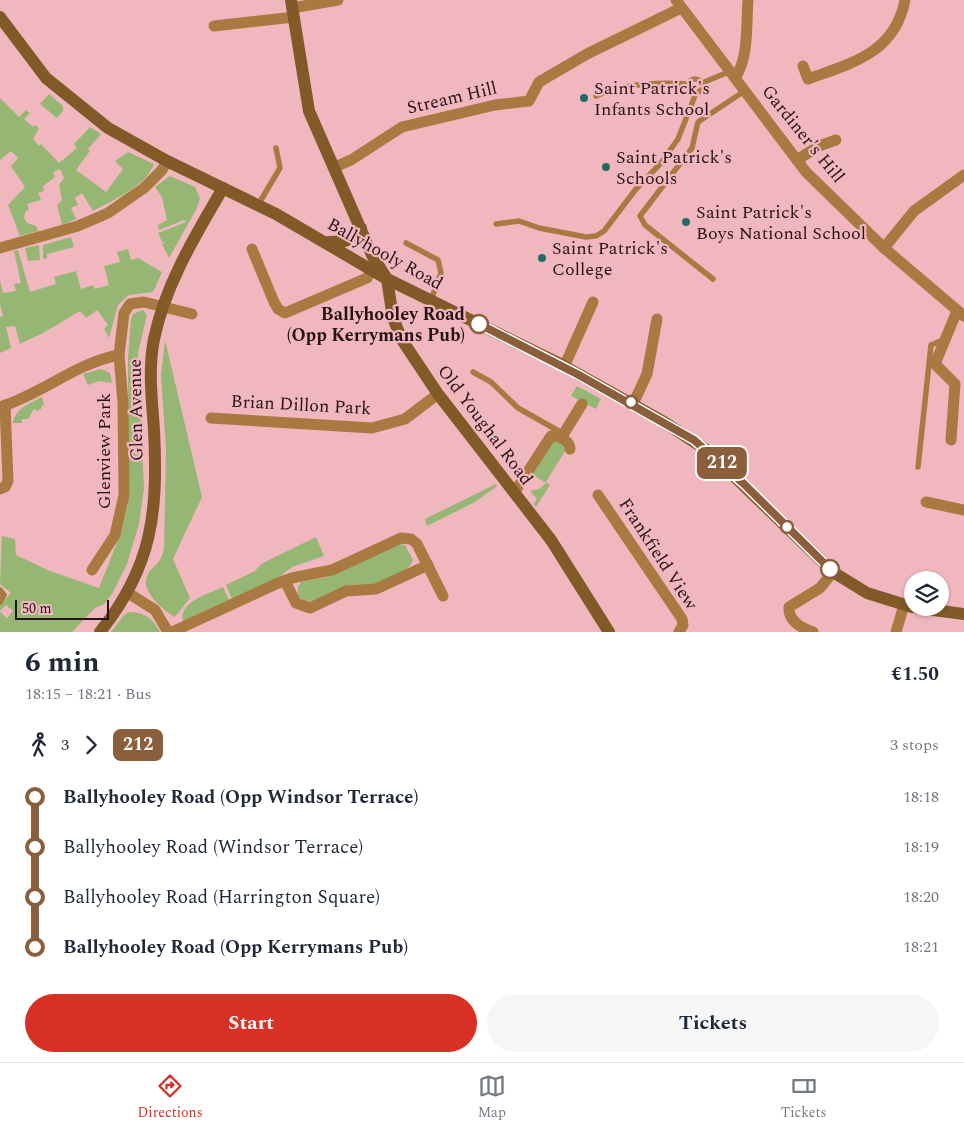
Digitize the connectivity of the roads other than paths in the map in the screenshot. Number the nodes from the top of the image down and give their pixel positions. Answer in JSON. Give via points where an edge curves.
{"nodes":[{"id":1,"x":338,"y":0,"type":"edge"},
{"id":2,"x":748,"y":0,"type":"edge"},
{"id":3,"x":905,"y":0,"type":"edge"},
{"id":4,"x":678,"y":4,"type":"edge"},
{"id":5,"x":292,"y":8,"type":"edge"},
{"id":6,"x":0,"y":17,"type":"edge"},
{"id":7,"x":214,"y":26,"type":"dead end"},
{"id":8,"x":803,"y":66,"type":"dead end"},
{"id":9,"x":733,"y":74,"type":"junction"},
{"id":10,"x":702,"y":83,"type":"junction"},
{"id":11,"x":688,"y":84,"type":"junction"},
{"id":12,"x":746,"y":90,"type":"junction"},
{"id":13,"x":696,"y":93,"type":"junction"},
{"id":14,"x":596,"y":96,"type":"dead end"},
{"id":15,"x":836,"y":140,"type":"dead end"},
{"id":16,"x":276,"y":148,"type":"dead end"},
{"id":17,"x":797,"y":160,"type":"junction"},
{"id":18,"x":167,"y":161,"type":"junction"},
{"id":19,"x":335,"y":167,"type":"junction"},
{"id":20,"x":964,"y":175,"type":"edge"},
{"id":21,"x":223,"y":188,"type":"junction"},
{"id":22,"x":258,"y":205,"type":"junction"},
{"id":23,"x":496,"y":224,"type":"dead end"},
{"id":24,"x":361,"y":228,"type":"junction"},
{"id":25,"x":325,"y":242,"type":"junction"},
{"id":26,"x":406,"y":243,"type":"dead end"},
{"id":27,"x":0,"y":248,"type":"edge"},
{"id":28,"x":884,"y":248,"type":"junction"},
{"id":29,"x":252,"y":249,"type":"dead end"},
{"id":30,"x":372,"y":269,"type":"junction"},
{"id":31,"x":387,"y":279,"type":"junction"},
{"id":32,"x":713,"y":279,"type":"dead end"},
{"id":33,"x":431,"y":300,"type":"junction"},
{"id":34,"x":593,"y":302,"type":"dead end"},
{"id":35,"x":163,"y":306,"type":"junction"},
{"id":36,"x":960,"y":313,"type":"edge"},
{"id":37,"x":192,"y":314,"type":"dead end"},
{"id":38,"x":657,"y":319,"type":"dead end"},
{"id":39,"x":945,"y":340,"type":"junction"},
{"id":40,"x":119,"y":355,"type":"junction"},
{"id":41,"x":564,"y":367,"type":"junction"},
{"id":42,"x":473,"y":372,"type":"dead end"},
{"id":43,"x":438,"y":394,"type":"junction"},
{"id":44,"x":582,"y":404,"type":"dead end"},
{"id":45,"x":633,"y":404,"type":"junction"},
{"id":46,"x":3,"y":406,"type":"edge"},
{"id":47,"x":212,"y":418,"type":"dead end"},
{"id":48,"x":563,"y":436,"type":"junction"},
{"id":49,"x":952,"y":440,"type":"dead end"},
{"id":50,"x":570,"y":449,"type":"dead end"},
{"id":51,"x":918,"y":467,"type":"dead end"},
{"id":52,"x":0,"y":489,"type":"edge"},
{"id":53,"x":514,"y":493,"type":"junction"},
{"id":54,"x":598,"y":495,"type":"dead end"},
{"id":55,"x":926,"y":502,"type":"dead end"},
{"id":56,"x":964,"y":510,"type":"edge"},
{"id":57,"x":428,"y":565,"type":"junction"},
{"id":58,"x":92,"y":570,"type":"dead end"},
{"id":59,"x":832,"y":572,"type":"junction"},
{"id":60,"x":285,"y":581,"type":"junction"},
{"id":61,"x":0,"y":590,"type":"edge"},
{"id":62,"x":128,"y":593,"type":"junction"},
{"id":63,"x":443,"y":596,"type":"dead end"},
{"id":64,"x":0,"y":602,"type":"edge"},
{"id":65,"x":904,"y":605,"type":"edge"},
{"id":66,"x":949,"y":612,"type":"edge"},
{"id":67,"x":964,"y":614,"type":"edge"},
{"id":68,"x":904,"y":615,"type":"edge"},
{"id":69,"x":100,"y":632,"type":"edge"},
{"id":70,"x":168,"y":632,"type":"edge"},
{"id":71,"x":172,"y":632,"type":"edge"},
{"id":72,"x":608,"y":632,"type":"edge"},
{"id":73,"x":679,"y":632,"type":"edge"},
{"id":74,"x":813,"y":632,"type":"edge"},
{"id":75,"x":896,"y":632,"type":"edge"}],
"edges":[{"from":1,"to":5,"type":"street"},
{"from":2,"to":9,"type":"street","via":[[745,50],[741,68]]},
{"from":3,"to":8,"type":"street","via":[[892,34],[865,58],[808,79]]},
{"from":4,"to":9,"type":"street","name":"Gardiner's Hill"},
{"from":4,"to":19,"type":"street","name":"Stream Hill","via":[[539,82],[529,101],[495,105],[402,127]]},
{"from":5,"to":7,"type":"street"},
{"from":5,"to":19,"type":"street","name":"Old Youghal Road","via":[[309,111]]},
{"from":6,"to":18,"type":"street","name":"Ballyhooly Road","via":[[37,67],[67,97],[108,128]]},
{"from":9,"to":10,"type":"lane"},
{"from":9,"to":12,"type":"street","name":"Gardiner's Hill"},
{"from":10,"to":11,"type":"lane","via":[[697,79]]},
{"from":10,"to":13,"type":"lane"},
{"from":11,"to":13,"type":"lane","via":[[690,91]]},
{"from":11,"to":14,"type":"lane","via":[[639,84],[613,88]]},
{"from":12,"to":17,"type":"street","name":"Gardiner's Hill"},
{"from":12,"to":32,"type":"lane","via":[[698,122],[692,148],[640,216],[646,225]]},
{"from":13,"to":23,"type":"lane","via":[[678,139],[604,231],[586,237],[519,221]]},
{"from":15,"to":17,"type":"street"},
{"from":16,"to":22,"type":"lane","via":[[280,168]]},
{"from":17,"to":28,"type":"street","name":"Gardiner's Hill"},
{"from":18,"to":21,"type":"street","name":"Ballyhooly Road"},
{"from":18,"to":27,"type":"street","via":[[144,188],[108,213],[78,226]]},
{"from":19,"to":24,"type":"street","name":"Old Youghal Road"},
{"from":20,"to":28,"type":"street","via":[[914,211]]},
{"from":21,"to":22,"type":"street","name":"Ballyhooly Road"},
{"from":21,"to":35,"type":"street","name":"Glen Avenue","via":[[180,265]]},
{"from":22,"to":25,"type":"street","name":"Ballyhooly Road"},
{"from":24,"to":25,"type":"street","via":[[355,238],[345,242]]},
{"from":24,"to":31,"type":"street","name":"Old Youghal Road"},
{"from":25,"to":30,"type":"street","name":"Ballyhooly Road"},
{"from":26,"to":33,"type":"lane","via":[[438,260],[441,273]]},
{"from":28,"to":36,"type":"street","name":"Gardiner's Hill"},
{"from":29,"to":30,"type":"street","via":[[274,302],[285,312],[367,278]]},
{"from":30,"to":31,"type":"street","name":"Ballyhooly Road"},
{"from":31,"to":33,"type":"street","name":"Ballyhooly Road"},
{"from":31,"to":43,"type":"street","name":"Old Youghal Road","via":[[395,325]]},
{"from":33,"to":41,"type":"street","name":"Ballyhooly Road"},
{"from":34,"to":41,"type":"street"},
{"from":35,"to":37,"type":"street","name":"Glenview Park"},
{"from":35,"to":40,"type":"street","name":"Glenview Park","via":[[144,302],[130,304],[124,313]]},
{"from":35,"to":62,"type":"street","name":"Glen Avenue","via":[[154,338],[150,374],[156,462],[154,506],[146,552]]},
{"from":36,"to":39,"type":"street"},
{"from":38,"to":45,"type":"street","via":[[647,374]]},
{"from":39,"to":49,"type":"street","via":[[935,364],[955,384]]},
{"from":39,"to":51,"type":"lane","via":[[931,345]]},
{"from":40,"to":46,"type":"street","via":[[93,362]]},
{"from":40,"to":58,"type":"street","name":"Glenview Park","via":[[124,495],[116,535]]},
{"from":41,"to":45,"type":"street","name":"Ballyhooly Road"},
{"from":42,"to":48,"type":"lane","via":[[492,382],[518,408]]},
{"from":43,"to":47,"type":"street","name":"Brian Dillon Park","via":[[405,419],[372,428]]},
{"from":43,"to":53,"type":"street","name":"Old Youghal Road"},
{"from":44,"to":48,"type":"street"},
{"from":45,"to":59,"type":"street","name":"Ballyhooly Road","via":[[708,451]]},
{"from":46,"to":52,"type":"street","via":[[8,481]]},
{"from":48,"to":50,"type":"street"},
{"from":48,"to":53,"type":"street","via":[[551,436]]},
{"from":53,"to":72,"type":"street","name":"Old Youghal Road","via":[[560,554]]},
{"from":54,"to":73,"type":"street","name":"Frankfield View","via":[[682,619]]},
{"from":55,"to":56,"type":"street"},
{"from":57,"to":60,"type":"street","via":[[415,541],[401,538],[332,570]]},
{"from":57,"to":60,"type":"street","via":[[376,589],[346,592],[310,608],[296,603]]},
{"from":57,"to":63,"type":"street"},
{"from":59,"to":65,"type":"street","name":"Ballyhooly Road","via":[[867,593]]},
{"from":59,"to":74,"type":"street","via":[[820,588],[789,607],[793,620]]},
{"from":60,"to":71,"type":"street"},
{"from":61,"to":64,"type":"lane","via":[[4,595]]},
{"from":62,"to":69,"type":"street","name":"Glen Avenue"},
{"from":62,"to":70,"type":"street","via":[[155,610]]},
{"from":66,"to":67,"type":"street"},
{"from":68,"to":75,"type":"street"}]}
